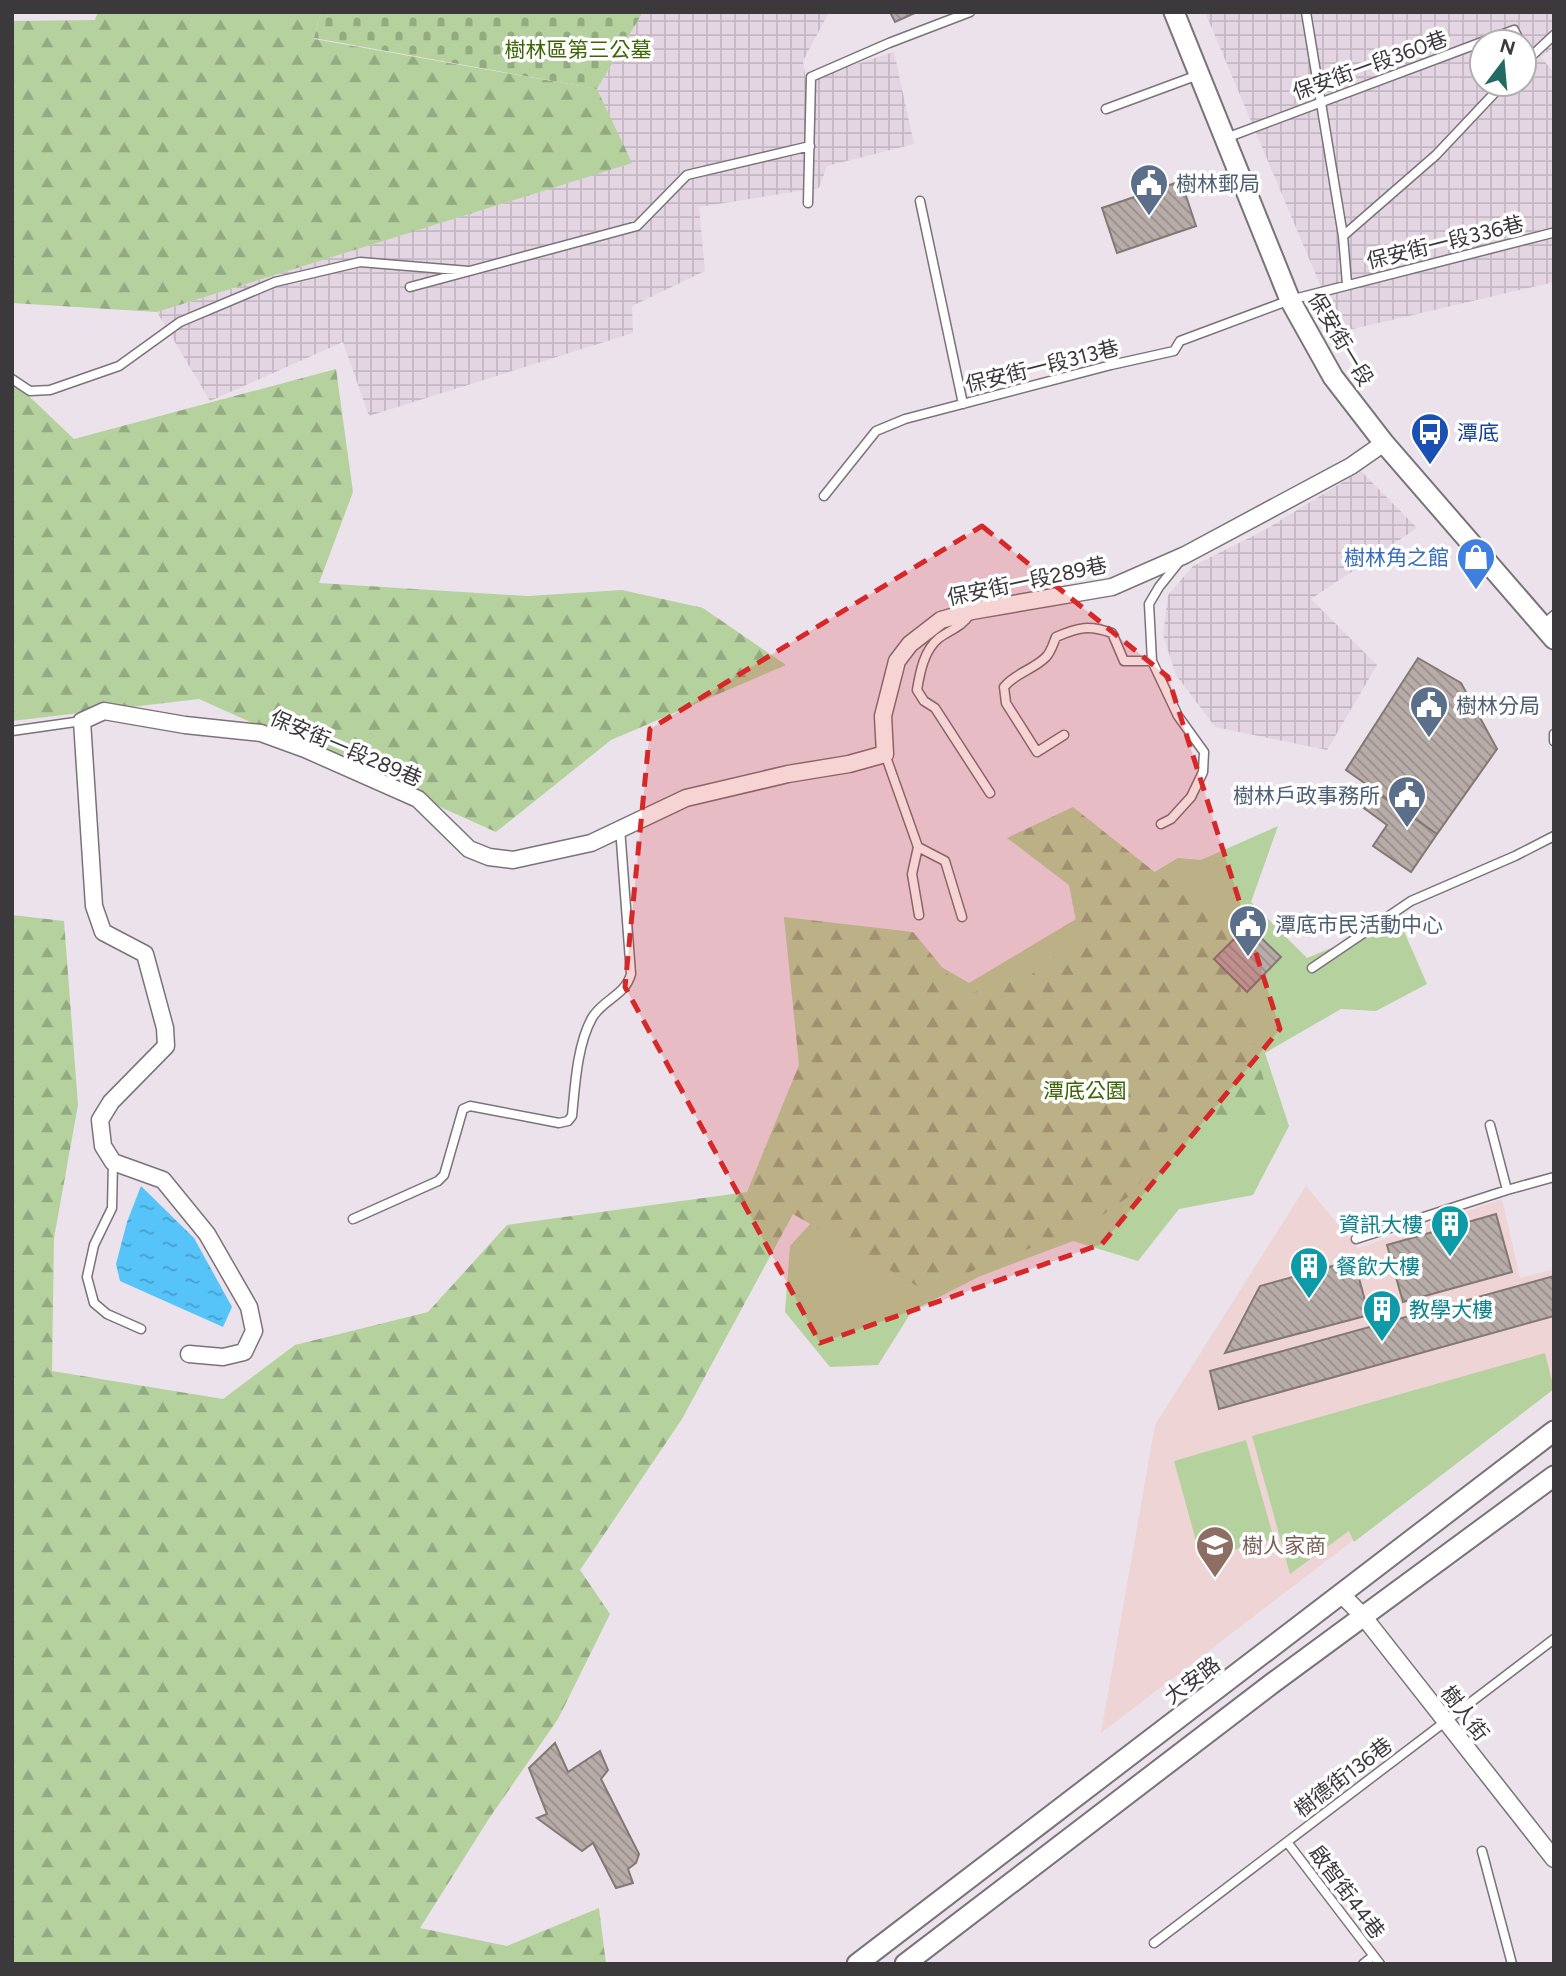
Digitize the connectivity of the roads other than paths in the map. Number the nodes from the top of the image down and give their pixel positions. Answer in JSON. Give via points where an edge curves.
{"nodes":[{"id":1,"x":970,"y":12,"type":"edge"},
{"id":2,"x":1174,"y":12,"type":"edge"},
{"id":3,"x":1306,"y":12,"type":"edge"},
{"id":4,"x":1554,"y":35,"type":"edge"},
{"id":5,"x":1468,"y":47,"type":"edge"},
{"id":6,"x":1538,"y":50,"type":"edge"},
{"id":7,"x":1200,"y":74,"type":"junction"},
{"id":8,"x":1490,"y":98,"type":"edge"},
{"id":9,"x":1320,"y":102,"type":"junction"},
{"id":10,"x":1106,"y":109,"type":"dead end"},
{"id":11,"x":1226,"y":138,"type":"junction"},
{"id":12,"x":810,"y":146,"type":"junction"},
{"id":13,"x":920,"y":201,"type":"dead end"},
{"id":14,"x":808,"y":203,"type":"dead end"},
{"id":15,"x":1552,"y":233,"type":"edge"},
{"id":16,"x":1343,"y":236,"type":"junction"},
{"id":17,"x":470,"y":271,"type":"junction"},
{"id":18,"x":1347,"y":284,"type":"junction"},
{"id":19,"x":410,"y":287,"type":"dead end"},
{"id":20,"x":1290,"y":300,"type":"junction"},
{"id":21,"x":12,"y":379,"type":"edge"},
{"id":22,"x":963,"y":404,"type":"junction"},
{"id":23,"x":1384,"y":443,"type":"junction"},
{"id":24,"x":824,"y":496,"type":"dead end"},
{"id":25,"x":1185,"y":555,"type":"junction"},
{"id":26,"x":972,"y":611,"type":"junction"},
{"id":27,"x":1550,"y":626,"type":"edge"},
{"id":28,"x":1152,"y":661,"type":"junction"},
{"id":29,"x":82,"y":722,"type":"junction"},
{"id":30,"x":12,"y":731,"type":"edge"},
{"id":31,"x":1554,"y":734,"type":"edge"},
{"id":32,"x":1064,"y":735,"type":"dead end"},
{"id":33,"x":1554,"y":741,"type":"edge"},
{"id":34,"x":885,"y":754,"type":"junction"},
{"id":35,"x":990,"y":793,"type":"dead end"},
{"id":36,"x":1161,"y":824,"type":"dead end"},
{"id":37,"x":620,"y":828,"type":"junction"},
{"id":38,"x":1554,"y":836,"type":"edge"},
{"id":39,"x":918,"y":847,"type":"junction"},
{"id":40,"x":919,"y":915,"type":"dead end"},
{"id":41,"x":962,"y":917,"type":"dead end"},
{"id":42,"x":1312,"y":968,"type":"dead end"},
{"id":43,"x":1490,"y":1125,"type":"dead end"},
{"id":44,"x":113,"y":1162,"type":"junction"},
{"id":45,"x":1554,"y":1177,"type":"edge"},
{"id":46,"x":1507,"y":1190,"type":"junction"},
{"id":47,"x":353,"y":1219,"type":"dead end"},
{"id":48,"x":1356,"y":1239,"type":"dead end"},
{"id":49,"x":141,"y":1329,"type":"dead end"},
{"id":50,"x":189,"y":1354,"type":"dead end"},
{"id":51,"x":1554,"y":1430,"type":"edge"},
{"id":52,"x":1554,"y":1476,"type":"edge"},
{"id":53,"x":1342,"y":1595,"type":"junction"},
{"id":54,"x":1363,"y":1616,"type":"junction"},
{"id":55,"x":1554,"y":1639,"type":"edge"},
{"id":56,"x":1445,"y":1722,"type":"junction"},
{"id":57,"x":1287,"y":1842,"type":"junction"},
{"id":58,"x":1482,"y":1851,"type":"dead end"},
{"id":59,"x":1554,"y":1860,"type":"edge"},
{"id":60,"x":1154,"y":1943,"type":"dead end"},
{"id":61,"x":1373,"y":1956,"type":"junction"},
{"id":62,"x":858,"y":1964,"type":"edge"},
{"id":63,"x":905,"y":1964,"type":"edge"},
{"id":64,"x":1363,"y":1964,"type":"edge"},
{"id":65,"x":1380,"y":1964,"type":"edge"},
{"id":66,"x":1512,"y":1964,"type":"edge"}],
"edges":[{"from":1,"to":12,"type":"lane","via":[[811,77]]},
{"from":2,"to":7,"type":"street","name":"保安街一段"},
{"from":3,"to":9,"type":"lane","name":"保安街一段336巷"},
{"from":4,"to":6,"type":"lane"},
{"from":5,"to":9,"type":"lane","name":"保安街一段360巷"},
{"from":7,"to":10,"type":"lane"},
{"from":7,"to":11,"type":"street","name":"保安街一段"},
{"from":8,"to":16,"type":"lane","name":"保安街一段336巷","via":[[1436,155]]},
{"from":9,"to":11,"type":"lane","name":"保安街一段360巷"},
{"from":9,"to":16,"type":"lane","name":"保安街一段336巷"},
{"from":11,"to":20,"type":"street","name":"保安街一段"},
{"from":12,"to":14,"type":"lane"},
{"from":12,"to":17,"type":"lane","via":[[687,175],[637,226]]},
{"from":13,"to":22,"type":"lane"},
{"from":15,"to":18,"type":"lane","name":"保安街一段336巷"},
{"from":16,"to":18,"type":"lane","name":"保安街一段336巷"},
{"from":17,"to":19,"type":"lane"},
{"from":17,"to":21,"type":"lane","via":[[360,262],[275,282],[180,323],[119,366],[50,390],[30,391]]},
{"from":18,"to":20,"type":"lane","name":"保安街一段336巷"},
{"from":20,"to":22,"type":"lane","name":"保安街一段313巷","via":[[1180,341],[1174,351]]},
{"from":20,"to":23,"type":"street","name":"保安街一段","via":[[1333,377]]},
{"from":22,"to":24,"type":"lane","name":"保安街一段313巷","via":[[876,432]]},
{"from":23,"to":25,"type":"street","name":"保安街一段289巷","via":[[1351,466]]},
{"from":23,"to":27,"type":"street","name":"保安街一段"},
{"from":25,"to":26,"type":"street","name":"保安街一段289巷","via":[[1112,587]]},
{"from":25,"to":28,"type":"lane","via":[[1149,604]]},
{"from":26,"to":34,"type":"street","name":"保安街一段289巷","via":[[941,620],[910,644],[897,661],[883,716]]},
{"from":26,"to":35,"type":"lane","via":[[966,622],[936,640],[922,665],[917,690],[935,708]]},
{"from":28,"to":32,"type":"lane","via":[[1124,661],[1112,633],[1096,628],[1076,628],[1056,637],[1048,656],[1004,687],[1006,703],[1037,752]]},
{"from":28,"to":36,"type":"lane","via":[[1178,716],[1204,752],[1203,772],[1191,797]]},
{"from":29,"to":30,"type":"lane"},
{"from":29,"to":37,"type":"street","name":"保安街一段289巷","via":[[104,711],[261,733],[418,799],[469,849],[489,857],[513,860],[555,852]]},
{"from":29,"to":44,"type":"street","via":[[94,906],[103,932],[145,954],[166,1028],[166,1046],[111,1102],[100,1120],[103,1146]]},
{"from":31,"to":33,"type":"lane"},
{"from":34,"to":37,"type":"street","name":"保安街一段289巷","via":[[686,798]]},
{"from":34,"to":39,"type":"lane"},
{"from":37,"to":47,"type":"lane","via":[[631,974],[628,986],[591,1019],[579,1059],[572,1116],[559,1124],[470,1106],[463,1109],[444,1175]]},
{"from":38,"to":42,"type":"lane","via":[[1411,901]]},
{"from":39,"to":40,"type":"lane","via":[[912,874]]},
{"from":39,"to":41,"type":"lane","via":[[945,860]]},
{"from":43,"to":46,"type":"lane"},
{"from":44,"to":49,"type":"lane","via":[[112,1208],[93,1245],[87,1277],[94,1303]]},
{"from":44,"to":50,"type":"street","via":[[163,1180],[207,1234],[249,1307],[254,1331],[244,1352],[223,1357]]},
{"from":45,"to":46,"type":"lane"},
{"from":46,"to":48,"type":"lane"},
{"from":51,"to":53,"type":"street","name":"大安路"},
{"from":52,"to":54,"type":"street"},
{"from":53,"to":54,"type":"street","name":"樹人街"},
{"from":53,"to":62,"type":"street","name":"大安路"},
{"from":54,"to":56,"type":"street","name":"樹人街"},
{"from":54,"to":63,"type":"street"},
{"from":55,"to":56,"type":"lane","name":"樹德街136巷"},
{"from":56,"to":57,"type":"lane","name":"樹德街136巷"},
{"from":56,"to":59,"type":"street","name":"樹人街"},
{"from":57,"to":60,"type":"lane","name":"樹德街136巷"},
{"from":57,"to":61,"type":"lane","name":"啟智街44巷"},
{"from":58,"to":66,"type":"lane"},
{"from":61,"to":64,"type":"lane"},
{"from":61,"to":65,"type":"lane","name":"啟智街44巷"}]}
